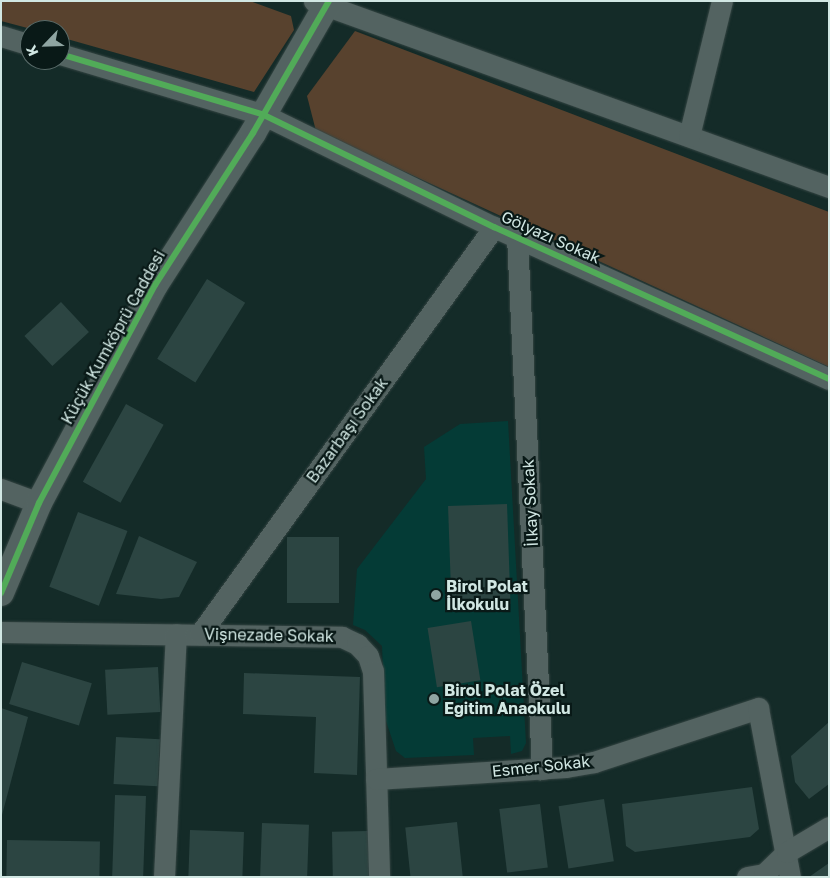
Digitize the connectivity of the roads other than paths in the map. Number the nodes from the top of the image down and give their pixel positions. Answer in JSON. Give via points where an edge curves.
{"nodes":[{"id":1,"x":722,"y":1,"type":"edge"},
{"id":2,"x":323,"y":3,"type":"edge"},
{"id":3,"x":1,"y":36,"type":"edge"},
{"id":4,"x":20,"y":42,"type":"edge"},
{"id":5,"x":70,"y":57,"type":"edge"},
{"id":6,"x":264,"y":115,"type":"junction"},
{"id":7,"x":689,"y":136,"type":"junction"},
{"id":8,"x":829,"y":188,"type":"edge"},
{"id":9,"x":494,"y":227,"type":"junction"},
{"id":10,"x":517,"y":237,"type":"junction"},
{"id":11,"x":829,"y":379,"type":"edge"},
{"id":12,"x":1,"y":489,"type":"edge"},
{"id":13,"x":39,"y":503,"type":"junction"},
{"id":14,"x":1,"y":593,"type":"edge"},
{"id":15,"x":1,"y":632,"type":"edge"},
{"id":16,"x":176,"y":634,"type":"junction"},
{"id":17,"x":200,"y":634,"type":"junction"},
{"id":18,"x":542,"y":769,"type":"junction"},
{"id":19,"x":376,"y":779,"type":"junction"},
{"id":20,"x":829,"y":827,"type":"edge"},
{"id":21,"x":787,"y":852,"type":"junction"},
{"id":22,"x":164,"y":877,"type":"edge"},
{"id":23,"x":379,"y":877,"type":"edge"},
{"id":24,"x":747,"y":877,"type":"edge"},
{"id":25,"x":790,"y":877,"type":"edge"}],
"edges":[{"from":1,"to":7,"type":"street"},
{"from":2,"to":6,"type":"street","name":"Küçük Kumköprü Caddesi"},
{"from":2,"to":7,"type":"street"},
{"from":3,"to":4,"type":"street"},
{"from":5,"to":6,"type":"street","name":"Gölyazı Sokak"},
{"from":6,"to":9,"type":"street","name":"Gölyazı Sokak"},
{"from":6,"to":13,"type":"street","name":"Küçük Kumköprü Caddesi","via":[[155,285]]},
{"from":7,"to":8,"type":"street"},
{"from":9,"to":10,"type":"street","name":"Gölyazı Sokak"},
{"from":9,"to":17,"type":"street","name":"Bazarbaşı Sokak"},
{"from":10,"to":11,"type":"street","name":"Gölyazı Sokak"},
{"from":10,"to":18,"type":"street","name":"İlkay Sokak"},
{"from":12,"to":13,"type":"street"},
{"from":13,"to":14,"type":"street","name":"Küçük Kumköprü Caddesi"},
{"from":15,"to":16,"type":"street","name":"Vişnezade Sokak"},
{"from":16,"to":17,"type":"street","name":"Vişnezade Sokak"},
{"from":16,"to":22,"type":"street"},
{"from":17,"to":19,"type":"street","name":"Vişnezade Sokak","via":[[342,637],[357,644],[368,656],[373,671]]},
{"from":18,"to":19,"type":"street","name":"Esmer Sokak"},
{"from":18,"to":21,"type":"street","name":"Esmer Sokak","via":[[594,762],[758,708]]},
{"from":19,"to":23,"type":"street","name":"Vişnezade Sokak"},
{"from":20,"to":21,"type":"street"},
{"from":21,"to":24,"type":"street","via":[[764,874]]},
{"from":21,"to":25,"type":"street"}]}
